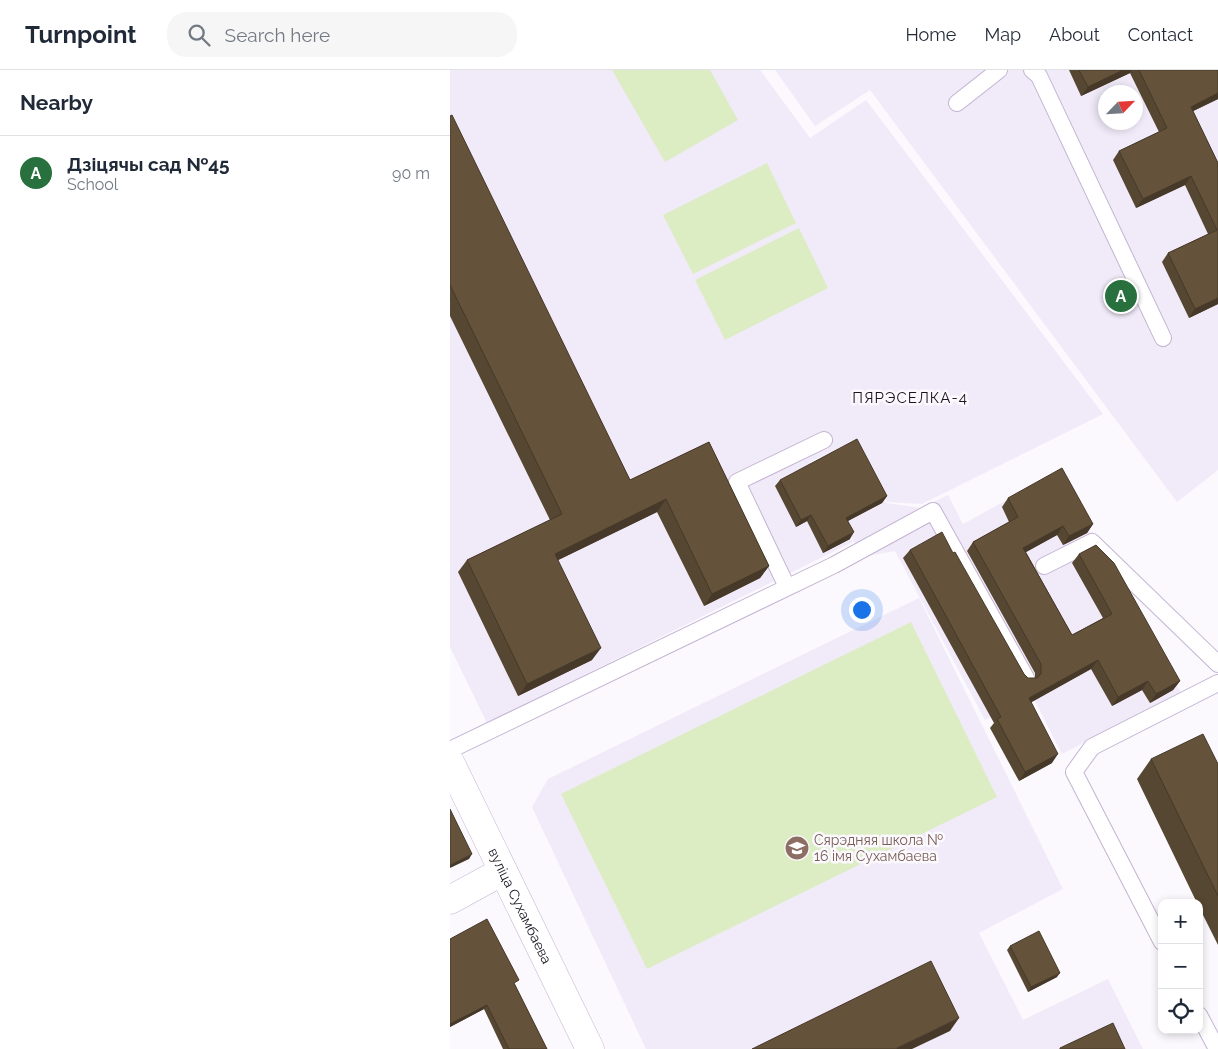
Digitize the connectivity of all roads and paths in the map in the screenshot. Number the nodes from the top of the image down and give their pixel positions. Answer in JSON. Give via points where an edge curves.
{"nodes":[{"id":1,"x":999,"y":70,"type":"edge"},
{"id":2,"x":1032,"y":70,"type":"edge"},
{"id":3,"x":957,"y":103,"type":"dead end"},
{"id":4,"x":1164,"y":338,"type":"dead end"},
{"id":5,"x":824,"y":440,"type":"dead end"},
{"id":6,"x":1044,"y":566,"type":"dead end"},
{"id":7,"x":788,"y":587,"type":"junction"},
{"id":8,"x":1218,"y":664,"type":"edge"},
{"id":9,"x":1026,"y":678,"type":"edge"},
{"id":10,"x":1218,"y":683,"type":"edge"},
{"id":11,"x":450,"y":750,"type":"edge"},
{"id":12,"x":450,"y":762,"type":"edge"},
{"id":13,"x":503,"y":871,"type":"junction"},
{"id":14,"x":450,"y":900,"type":"edge"},
{"id":15,"x":1158,"y":934,"type":"edge"},
{"id":16,"x":1203,"y":1023,"type":"edge"},
{"id":17,"x":590,"y":1049,"type":"edge"},
{"id":18,"x":1217,"y":1049,"type":"edge"}],
"edges":[{"from":1,"to":3,"type":"lane"},
{"from":2,"to":4,"type":"lane","via":[[1039,76]]},
{"from":5,"to":7,"type":"lane","via":[[737,482]]},
{"from":6,"to":8,"type":"lane","via":[[1092,542]]},
{"from":7,"to":9,"type":"lane","via":[[933,511]]},
{"from":7,"to":11,"type":"lane"},
{"from":10,"to":15,"type":"lane","via":[[1092,747],[1074,772]]},
{"from":12,"to":13,"type":"street","name":"вуліца Сухамбаева"},
{"from":13,"to":14,"type":"street"},
{"from":13,"to":17,"type":"street","name":"вуліца Сухамбаева"},
{"from":16,"to":18,"type":"lane"}]}
